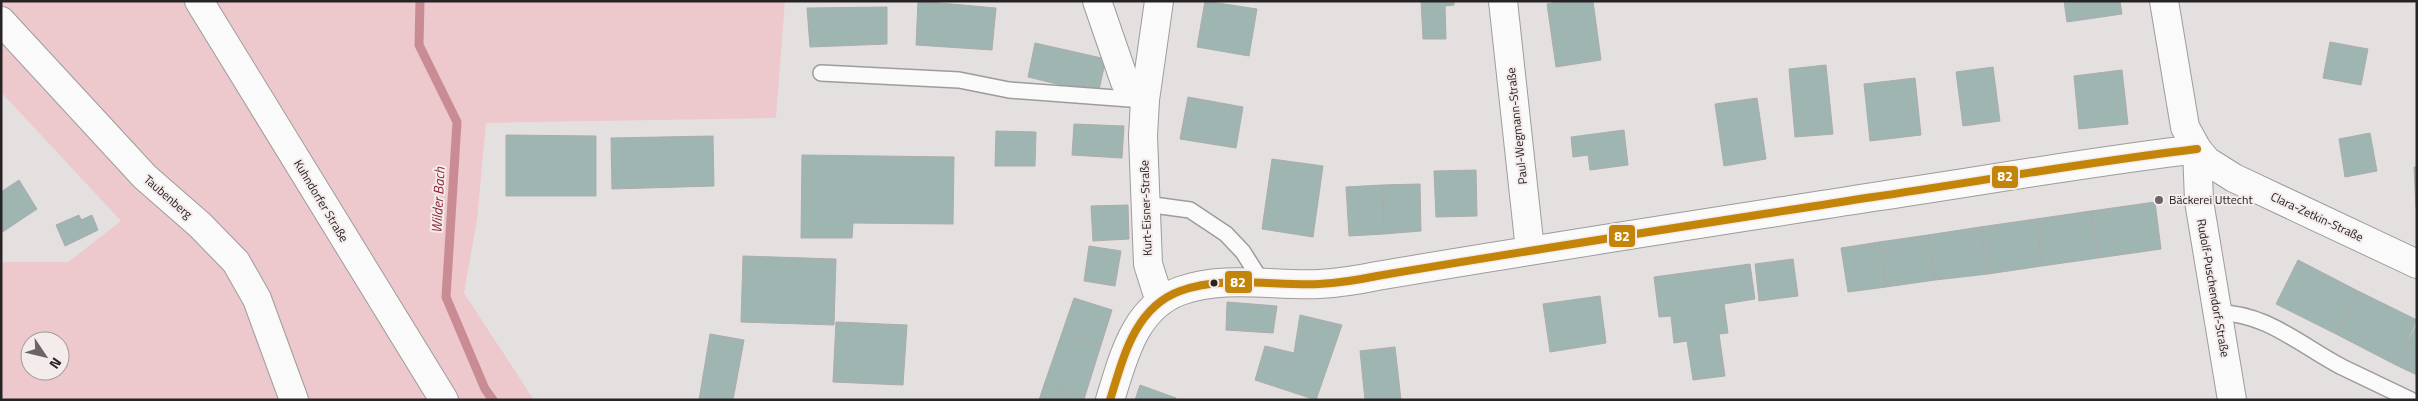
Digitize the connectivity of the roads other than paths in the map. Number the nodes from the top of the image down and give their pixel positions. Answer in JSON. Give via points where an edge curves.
{"nodes":[{"id":1,"x":199,"y":1,"type":"edge"},
{"id":2,"x":1097,"y":1,"type":"edge"},
{"id":3,"x":1159,"y":1,"type":"edge"},
{"id":4,"x":1503,"y":1,"type":"edge"},
{"id":5,"x":2164,"y":1,"type":"edge"},
{"id":6,"x":1,"y":21,"type":"edge"},
{"id":7,"x":821,"y":73,"type":"dead end"},
{"id":8,"x":1145,"y":100,"type":"junction"},
{"id":9,"x":2196,"y":149,"type":"junction"},
{"id":10,"x":1146,"y":204,"type":"junction"},
{"id":11,"x":1530,"y":250,"type":"junction"},
{"id":12,"x":2417,"y":264,"type":"edge"},
{"id":13,"x":1262,"y":282,"type":"junction"},
{"id":14,"x":1160,"y":302,"type":"junction"},
{"id":15,"x":2217,"y":313,"type":"junction"},
{"id":16,"x":294,"y":400,"type":"edge"},
{"id":17,"x":444,"y":400,"type":"edge"},
{"id":18,"x":1110,"y":400,"type":"edge"},
{"id":19,"x":2232,"y":400,"type":"edge"},
{"id":20,"x":2411,"y":400,"type":"edge"}],
"edges":[{"from":1,"to":17,"type":"street","name":"Kuhndorfer Straße"},
{"from":2,"to":8,"type":"street","via":[[1126,82]]},
{"from":3,"to":8,"type":"street","name":"Kurt-Eisner-Straße"},
{"from":4,"to":11,"type":"street","name":"Paul-Wegmann-Straße"},
{"from":5,"to":9,"type":"street","name":"Rudolf-Puschendorf-Straße","via":[[2185,127]]},
{"from":6,"to":16,"type":"street","name":"Taubenberg","via":[[145,177],[236,262],[257,300]]},
{"from":7,"to":8,"type":"lane","via":[[959,80],[1009,90]]},
{"from":8,"to":10,"type":"street","name":"Kurt-Eisner-Straße"},
{"from":9,"to":11,"type":"street"},
{"from":9,"to":12,"type":"street","name":"Clara-Zetkin-Straße","via":[[2207,161],[2234,178]]},
{"from":9,"to":15,"type":"street","name":"Rudolf-Puschendorf-Straße","via":[[2198,201]]},
{"from":10,"to":13,"type":"lane","via":[[1190,210],[1226,234],[1243,252]]},
{"from":10,"to":14,"type":"street","name":"Kurt-Eisner-Straße","via":[[1148,264]]},
{"from":11,"to":13,"type":"street","via":[[1357,280],[1317,284]]},
{"from":13,"to":14,"type":"street","via":[[1201,285]]},
{"from":14,"to":18,"type":"street","via":[[1133,333]]},
{"from":15,"to":19,"type":"street","name":"Rudolf-Puschendorf-Straße"},
{"from":15,"to":20,"type":"lane","via":[[2234,312],[2255,317],[2341,366]]}]}
